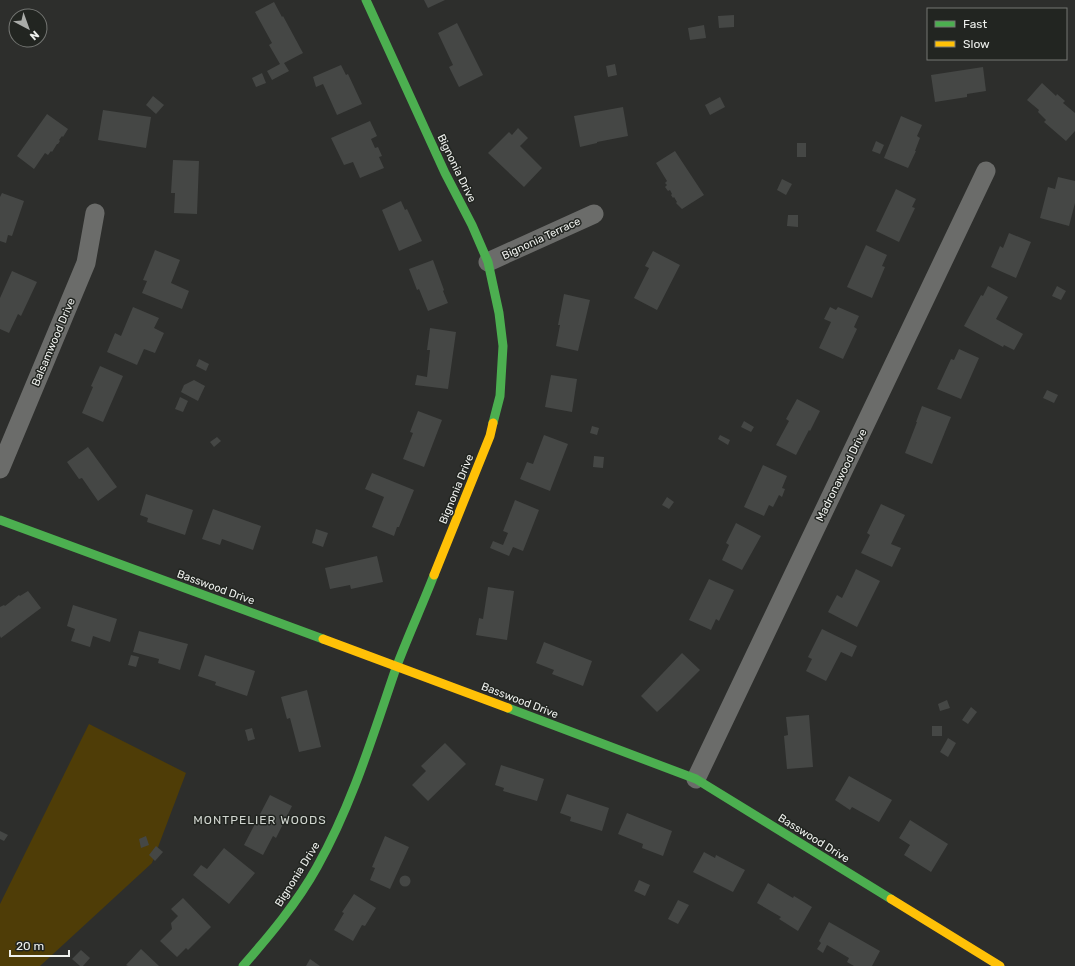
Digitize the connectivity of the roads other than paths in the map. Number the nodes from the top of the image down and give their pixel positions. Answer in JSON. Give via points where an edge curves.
{"nodes":[{"id":1,"x":366,"y":0,"type":"edge"},
{"id":2,"x":986,"y":171,"type":"dead end"},
{"id":3,"x":95,"y":213,"type":"dead end"},
{"id":4,"x":594,"y":214,"type":"dead end"},
{"id":5,"x":488,"y":262,"type":"junction"},
{"id":6,"x":0,"y":469,"type":"edge"},
{"id":7,"x":0,"y":520,"type":"edge"},
{"id":8,"x":397,"y":666,"type":"junction"},
{"id":9,"x":696,"y":779,"type":"junction"},
{"id":10,"x":243,"y":966,"type":"edge"},
{"id":11,"x":1000,"y":966,"type":"edge"}],
"edges":[{"from":1,"to":5,"type":"street","name":"Bignonia Drive"},
{"from":2,"to":9,"type":"street","name":"Madronawood Drive"},
{"from":3,"to":6,"type":"street","name":"Balsamwood Drive","via":[[86,263]]},
{"from":4,"to":5,"type":"street","name":"Bignonia Terrace"},
{"from":5,"to":8,"type":"street","name":"Bignonia Drive","via":[[503,346],[500,396],[490,436]]},
{"from":7,"to":8,"type":"street","name":"Basswood Drive"},
{"from":8,"to":9,"type":"street","name":"Basswood Drive"},
{"from":8,"to":10,"type":"street","name":"Bignonia Drive","via":[[370,745],[332,839],[294,904]]},
{"from":9,"to":11,"type":"street","name":"Basswood Drive"}]}
